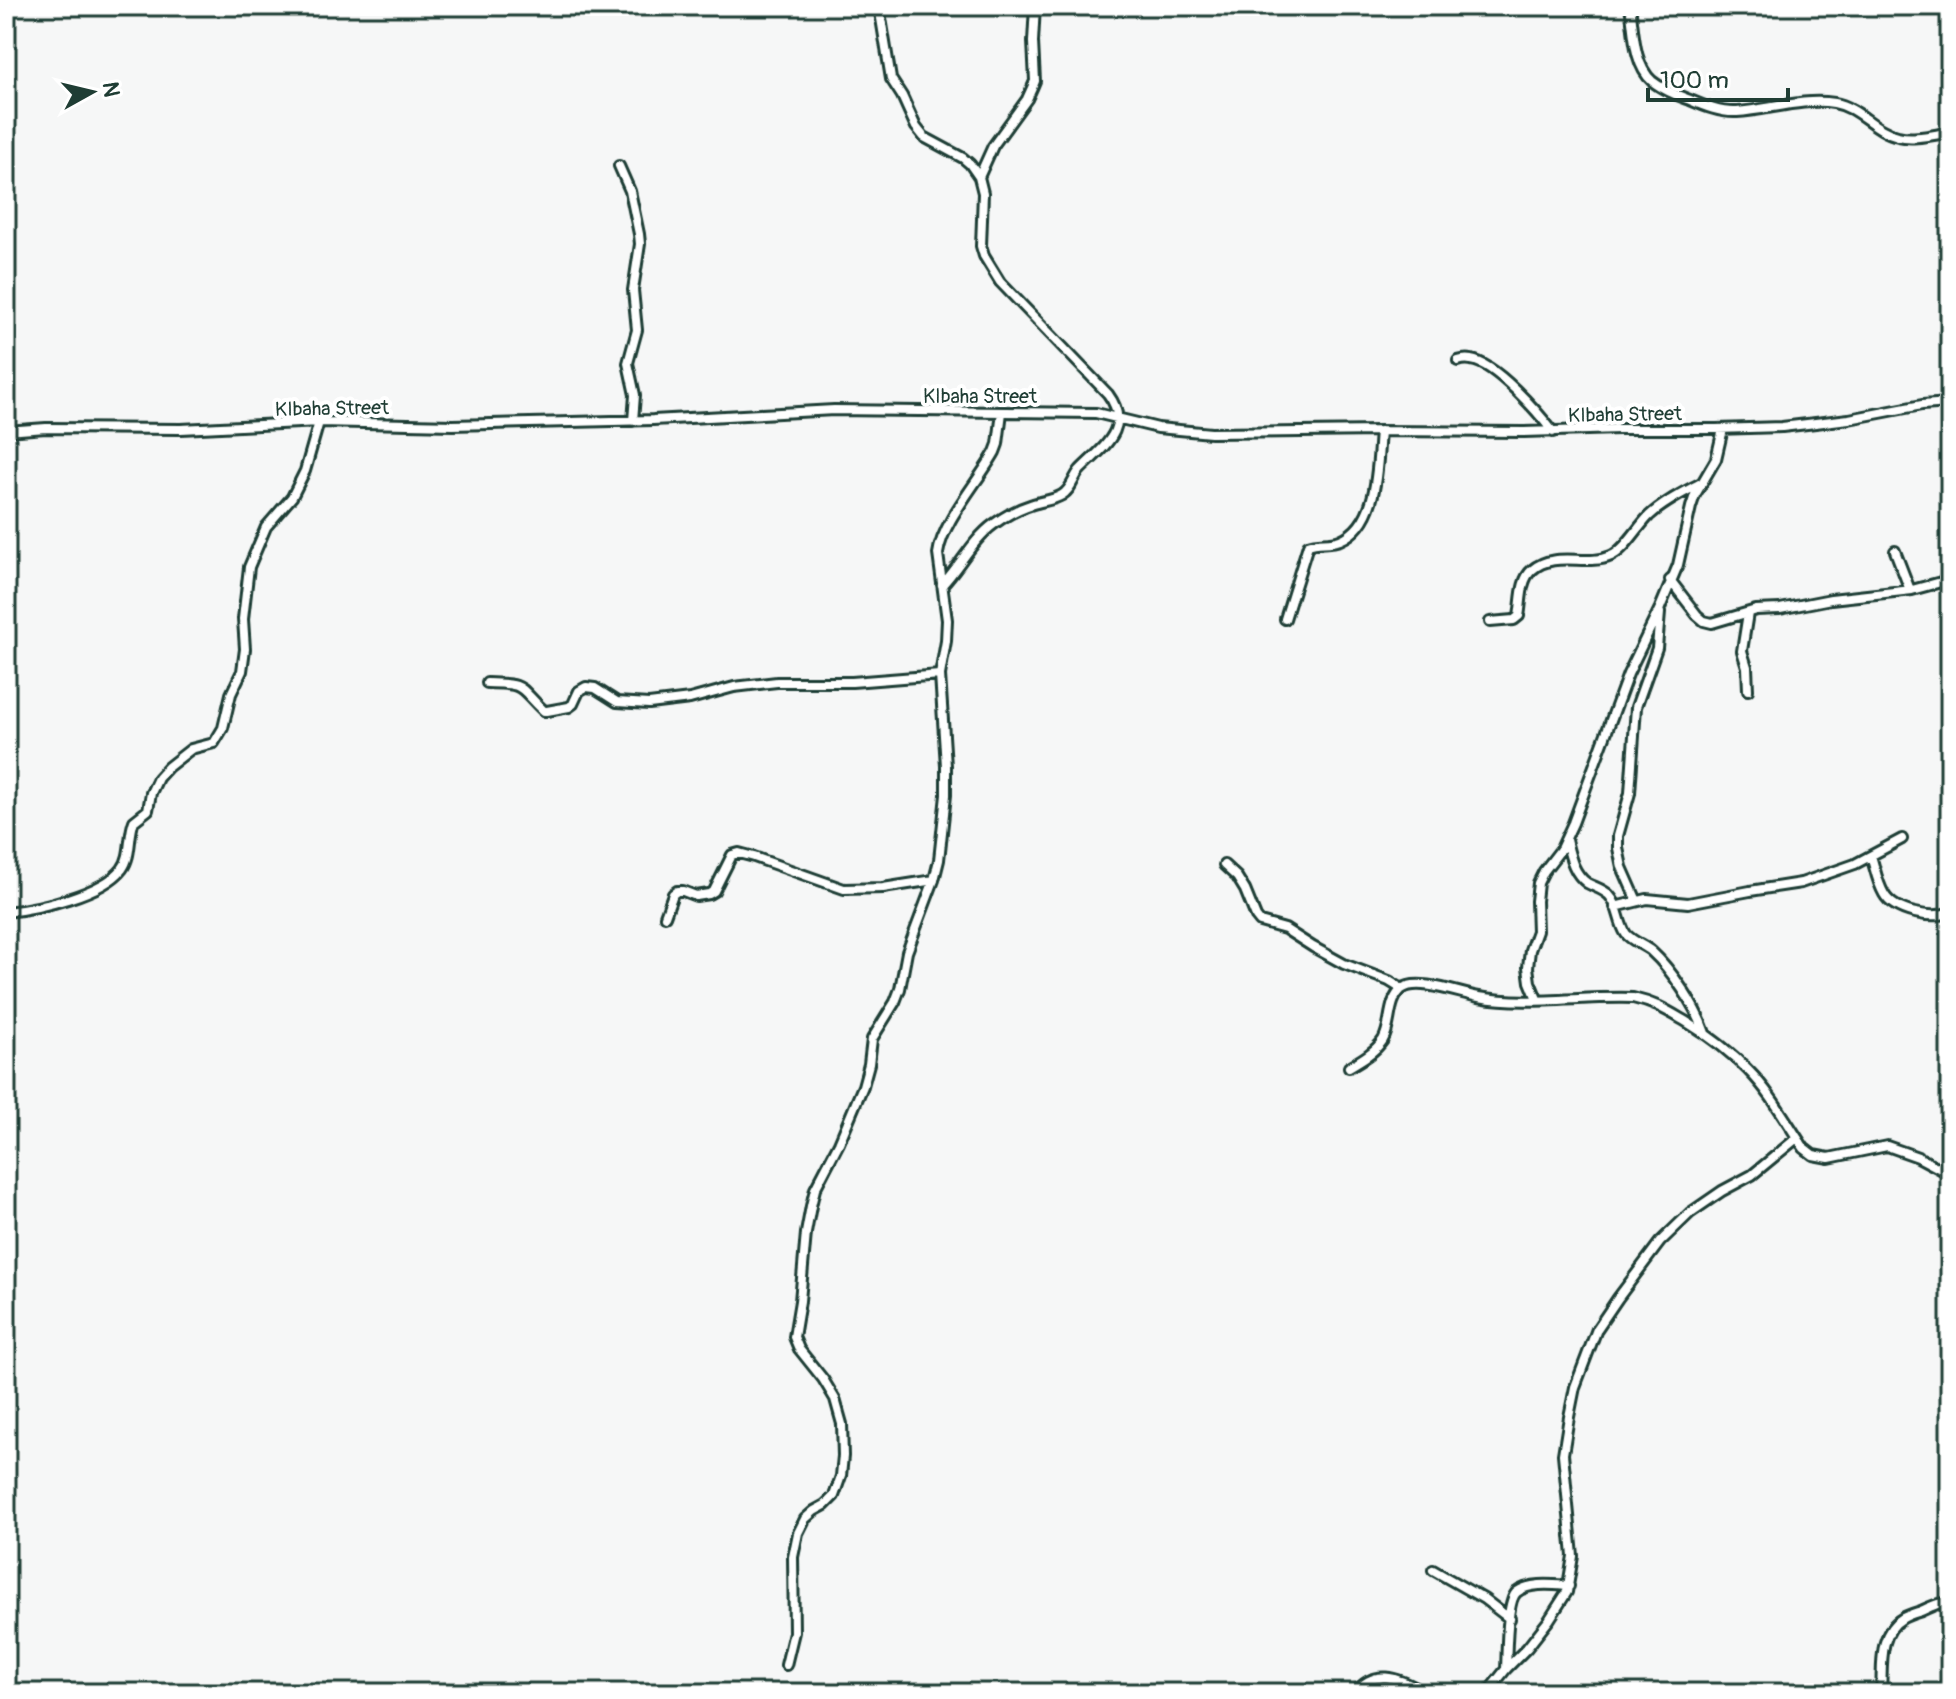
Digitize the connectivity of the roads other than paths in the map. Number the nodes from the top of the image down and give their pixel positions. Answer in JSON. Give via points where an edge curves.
{"nodes":[{"id":1,"x":879,"y":6,"type":"edge"},
{"id":2,"x":1035,"y":6,"type":"edge"},
{"id":3,"x":1630,"y":6,"type":"edge"},
{"id":4,"x":1947,"y":133,"type":"dead end"},
{"id":5,"x":619,"y":166,"type":"dead end"},
{"id":6,"x":979,"y":177,"type":"junction"},
{"id":7,"x":1458,"y":361,"type":"dead end"},
{"id":8,"x":1950,"y":403,"type":"edge"},
{"id":9,"x":1002,"y":412,"type":"junction"},
{"id":10,"x":1118,"y":417,"type":"junction"},
{"id":11,"x":633,"y":421,"type":"junction"},
{"id":12,"x":319,"y":422,"type":"junction"},
{"id":13,"x":1723,"y":429,"type":"junction"},
{"id":14,"x":6,"y":431,"type":"edge"},
{"id":15,"x":1380,"y":431,"type":"junction"},
{"id":16,"x":1553,"y":432,"type":"junction"},
{"id":17,"x":1701,"y":483,"type":"junction"},
{"id":18,"x":1895,"y":551,"type":"dead end"},
{"id":19,"x":1950,"y":577,"type":"edge"},
{"id":20,"x":1670,"y":580,"type":"junction"},
{"id":21,"x":942,"y":585,"type":"junction"},
{"id":22,"x":1910,"y":590,"type":"junction"},
{"id":23,"x":1660,"y":608,"type":"junction"},
{"id":24,"x":1748,"y":613,"type":"junction"},
{"id":25,"x":1285,"y":619,"type":"dead end"},
{"id":26,"x":1490,"y":622,"type":"dead end"},
{"id":27,"x":940,"y":675,"type":"junction"},
{"id":28,"x":487,"y":683,"type":"dead end"},
{"id":29,"x":1748,"y":690,"type":"dead end"},
{"id":30,"x":1902,"y":839,"type":"dead end"},
{"id":31,"x":1566,"y":840,"type":"junction"},
{"id":32,"x":1871,"y":856,"type":"junction"},
{"id":33,"x":1224,"y":865,"type":"dead end"},
{"id":34,"x":934,"y":880,"type":"junction"},
{"id":35,"x":1637,"y":901,"type":"junction"},
{"id":36,"x":1615,"y":907,"type":"junction"},
{"id":37,"x":6,"y":912,"type":"edge"},
{"id":38,"x":1950,"y":912,"type":"edge"},
{"id":39,"x":665,"y":916,"type":"dead end"},
{"id":40,"x":1402,"y":989,"type":"junction"},
{"id":41,"x":1537,"y":999,"type":"junction"},
{"id":42,"x":1705,"y":1034,"type":"junction"},
{"id":43,"x":1349,"y":1067,"type":"dead end"},
{"id":44,"x":1797,"y":1138,"type":"junction"},
{"id":45,"x":1950,"y":1174,"type":"edge"},
{"id":46,"x":1433,"y":1570,"type":"dead end"},
{"id":47,"x":1569,"y":1586,"type":"junction"},
{"id":48,"x":1950,"y":1604,"type":"edge"},
{"id":49,"x":1510,"y":1619,"type":"junction"},
{"id":50,"x":786,"y":1665,"type":"dead end"},
{"id":51,"x":1506,"y":1669,"type":"junction"},
{"id":52,"x":1355,"y":1693,"type":"edge"},
{"id":53,"x":1427,"y":1693,"type":"edge"},
{"id":54,"x":1487,"y":1693,"type":"edge"},
{"id":55,"x":1881,"y":1693,"type":"edge"}],
"edges":[{"from":1,"to":6,"type":"street","via":[[891,79],[916,127],[963,158]]},
{"from":2,"to":6,"type":"street","via":[[1035,81]]},
{"from":3,"to":4,"type":"street","via":[[1646,75],[1698,104],[1738,112],[1826,102],[1848,107],[1902,137]]},
{"from":5,"to":11,"type":"street","via":[[630,191],[640,244],[633,290],[637,330],[628,363],[635,395]]},
{"from":6,"to":10,"type":"street","via":[[981,246],[990,268],[1108,394]]},
{"from":7,"to":16,"type":"street","via":[[1473,360],[1501,378]]},
{"from":8,"to":13,"type":"street","name":"KIbaha Street","via":[[1782,427]]},
{"from":9,"to":10,"type":"street","name":"KIbaha Street"},
{"from":9,"to":11,"type":"street","name":"KIbaha Street","via":[[834,410]]},
{"from":9,"to":21,"type":"street","via":[[995,452],[939,547]]},
{"from":10,"to":15,"type":"street","name":"KIbaha Street","via":[[1158,428],[1211,433]]},
{"from":10,"to":21,"type":"street","via":[[1109,440],[1065,493],[993,525]]},
{"from":11,"to":12,"type":"street","name":"KIbaha Street"},
{"from":12,"to":14,"type":"street","name":"KIbaha Street"},
{"from":12,"to":37,"type":"street","via":[[305,471],[292,497],[266,527],[249,567],[242,671],[219,737],[191,749],[158,778],[148,810],[134,821],[127,860],[109,881],[65,899]]},
{"from":13,"to":16,"type":"street","name":"KIbaha Street"},
{"from":13,"to":17,"type":"street","via":[[1716,459]]},
{"from":15,"to":16,"type":"street","name":"KIbaha Street"},
{"from":15,"to":25,"type":"street","via":[[1366,514],[1340,540],[1308,545]]},
{"from":17,"to":20,"type":"street"},
{"from":17,"to":26,"type":"street","via":[[1652,513],[1610,557],[1566,558],[1533,569],[1526,578],[1519,616]]},
{"from":18,"to":22,"type":"street"},
{"from":19,"to":22,"type":"street"},
{"from":20,"to":23,"type":"street"},
{"from":20,"to":24,"type":"street","via":[[1704,621]]},
{"from":21,"to":27,"type":"street","via":[[947,620]]},
{"from":22,"to":24,"type":"street"},
{"from":23,"to":31,"type":"street","via":[[1628,674]]},
{"from":23,"to":35,"type":"street","via":[[1657,648],[1636,707],[1630,793],[1618,836],[1622,867]]},
{"from":24,"to":29,"type":"street","via":[[1742,651]]},
{"from":27,"to":28,"type":"street","via":[[777,682],[649,704],[617,702],[586,687],[569,707],[547,711],[517,684]]},
{"from":27,"to":34,"type":"street","via":[[946,795]]},
{"from":30,"to":32,"type":"street"},
{"from":31,"to":36,"type":"street","via":[[1578,874],[1607,893]]},
{"from":31,"to":41,"type":"street","via":[[1536,892],[1537,931],[1528,967]]},
{"from":32,"to":35,"type":"street","via":[[1801,883],[1688,903]]},
{"from":32,"to":38,"type":"street","via":[[1886,898],[1930,916]]},
{"from":33,"to":40,"type":"street","via":[[1237,877],[1260,922],[1285,929],[1344,964]]},
{"from":34,"to":39,"type":"street","via":[[844,889],[739,853],[732,855],[714,891],[703,896],[677,891]]},
{"from":34,"to":50,"type":"street","via":[[907,952],[900,989],[872,1039],[863,1086],[811,1206],[794,1337],[835,1399],[843,1456],[834,1496],[805,1519],[798,1533],[793,1557],[794,1632]]},
{"from":35,"to":36,"type":"street"},
{"from":36,"to":42,"type":"street","via":[[1625,932],[1668,971]]},
{"from":40,"to":41,"type":"street","via":[[1427,985],[1480,997]]},
{"from":40,"to":43,"type":"street","via":[[1383,1040]]},
{"from":41,"to":42,"type":"street","via":[[1633,998],[1651,1002]]},
{"from":42,"to":44,"type":"street","via":[[1750,1072]]},
{"from":44,"to":45,"type":"street","via":[[1813,1155],[1829,1158],[1887,1146]]},
{"from":44,"to":47,"type":"street","via":[[1752,1175],[1690,1213],[1660,1242],[1597,1329],[1575,1387],[1563,1454],[1573,1556]]},
{"from":46,"to":49,"type":"street"},
{"from":47,"to":49,"type":"street","via":[[1518,1591]]},
{"from":47,"to":51,"type":"street","via":[[1549,1620]]},
{"from":48,"to":55,"type":"street","via":[[1940,1603],[1895,1625],[1883,1652]]},
{"from":49,"to":51,"type":"street"},
{"from":51,"to":54,"type":"street"},
{"from":52,"to":53,"type":"street","via":[[1366,1681],[1386,1677]]}]}
